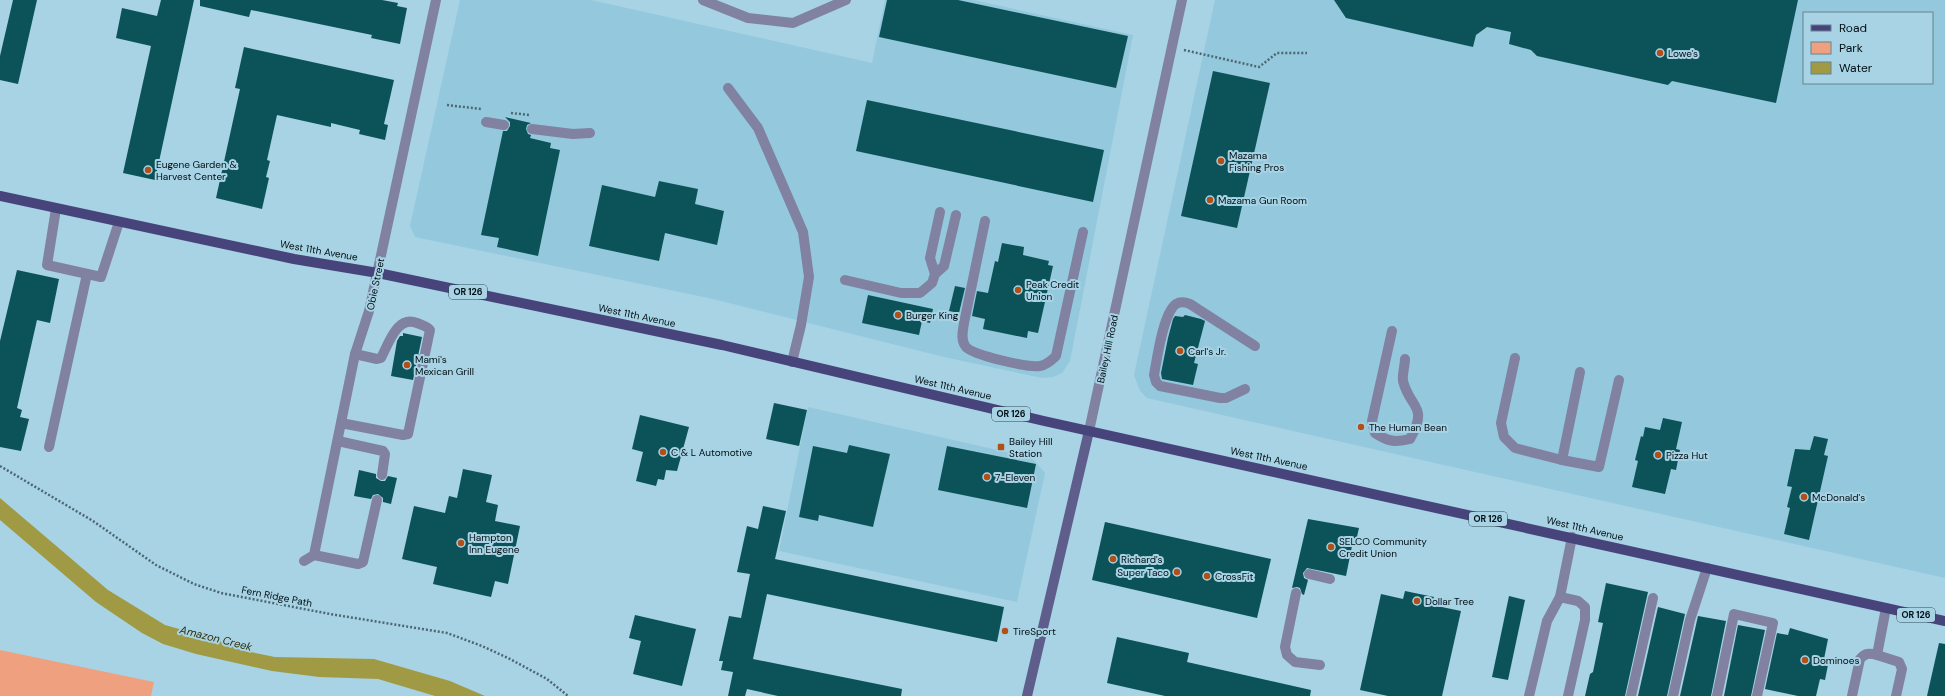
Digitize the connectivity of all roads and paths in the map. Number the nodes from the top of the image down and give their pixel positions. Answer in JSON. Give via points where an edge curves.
{"nodes":[{"id":1,"x":436,"y":0,"type":"edge"},
{"id":2,"x":703,"y":0,"type":"edge"},
{"id":3,"x":846,"y":0,"type":"edge"},
{"id":4,"x":1182,"y":0,"type":"edge"},
{"id":5,"x":1172,"y":47,"type":"junction"},
{"id":6,"x":1307,"y":52,"type":"dead end"},
{"id":7,"x":728,"y":88,"type":"dead end"},
{"id":8,"x":447,"y":104,"type":"dead end"},
{"id":9,"x":486,"y":110,"type":"dead end"},
{"id":10,"x":509,"y":112,"type":"dead end"},
{"id":11,"x":531,"y":115,"type":"dead end"},
{"id":12,"x":486,"y":122,"type":"dead end"},
{"id":13,"x":504,"y":125,"type":"dead end"},
{"id":14,"x":532,"y":129,"type":"dead end"},
{"id":15,"x":590,"y":133,"type":"dead end"},
{"id":16,"x":0,"y":196,"type":"edge"},
{"id":17,"x":56,"y":209,"type":"junction"},
{"id":18,"x":940,"y":212,"type":"dead end"},
{"id":19,"x":956,"y":215,"type":"dead end"},
{"id":20,"x":985,"y":221,"type":"dead end"},
{"id":21,"x":119,"y":222,"type":"junction"},
{"id":22,"x":1083,"y":232,"type":"dead end"},
{"id":23,"x":378,"y":273,"type":"junction"},
{"id":24,"x":87,"y":274,"type":"junction"},
{"id":25,"x":935,"y":274,"type":"junction"},
{"id":26,"x":845,"y":280,"type":"dead end"},
{"id":27,"x":1392,"y":331,"type":"dead end"},
{"id":28,"x":1255,"y":346,"type":"dead end"},
{"id":29,"x":356,"y":354,"type":"junction"},
{"id":30,"x":1405,"y":358,"type":"dead end"},
{"id":31,"x":1516,"y":358,"type":"dead end"},
{"id":32,"x":792,"y":362,"type":"junction"},
{"id":33,"x":1580,"y":372,"type":"dead end"},
{"id":34,"x":1619,"y":380,"type":"dead end"},
{"id":35,"x":1245,"y":390,"type":"dead end"},
{"id":36,"x":341,"y":423,"type":"junction"},
{"id":37,"x":1089,"y":431,"type":"junction"},
{"id":38,"x":338,"y":441,"type":"junction"},
{"id":39,"x":48,"y":447,"type":"dead end"},
{"id":40,"x":1562,"y":460,"type":"junction"},
{"id":41,"x":0,"y":466,"type":"edge"},
{"id":42,"x":382,"y":475,"type":"dead end"},
{"id":43,"x":377,"y":500,"type":"dead end"},
{"id":44,"x":1572,"y":537,"type":"junction"},
{"id":45,"x":314,"y":555,"type":"junction"},
{"id":46,"x":304,"y":561,"type":"dead end"},
{"id":47,"x":1707,"y":568,"type":"junction"},
{"id":48,"x":1309,"y":574,"type":"dead end"},
{"id":49,"x":1330,"y":579,"type":"dead end"},
{"id":50,"x":1296,"y":593,"type":"dead end"},
{"id":51,"x":1560,"y":597,"type":"junction"},
{"id":52,"x":1653,"y":598,"type":"dead end"},
{"id":53,"x":1886,"y":608,"type":"junction"},
{"id":54,"x":1945,"y":621,"type":"edge"},
{"id":55,"x":1877,"y":654,"type":"junction"},
{"id":56,"x":1320,"y":665,"type":"dead end"},
{"id":57,"x":568,"y":696,"type":"edge"},
{"id":58,"x":1027,"y":696,"type":"edge"},
{"id":59,"x":1529,"y":696,"type":"edge"},
{"id":60,"x":1568,"y":696,"type":"edge"},
{"id":61,"x":1631,"y":696,"type":"edge"},
{"id":62,"x":1673,"y":696,"type":"edge"},
{"id":63,"x":1717,"y":696,"type":"edge"},
{"id":64,"x":1757,"y":696,"type":"edge"},
{"id":65,"x":1854,"y":696,"type":"edge"},
{"id":66,"x":1896,"y":696,"type":"edge"}],
"edges":[{"from":1,"to":23,"type":"street","name":"Obie Street"},
{"from":2,"to":3,"type":"street","via":[[748,18],[793,23]]},
{"from":4,"to":5,"type":"street","name":"Bailey Hill Road"},
{"from":5,"to":6,"type":"path","via":[[1259,67],[1277,53]]},
{"from":5,"to":37,"type":"street","name":"Bailey Hill Road"},
{"from":7,"to":32,"type":"street","via":[[758,128],[803,232],[809,277]]},
{"from":8,"to":9,"type":"path"},
{"from":10,"to":11,"type":"path"},
{"from":12,"to":13,"type":"street"},
{"from":14,"to":15,"type":"street","via":[[573,134]]},
{"from":16,"to":17,"type":"main road","name":"West 11th Avenue","number":"OR 126"},
{"from":17,"to":21,"type":"main road","name":"West 11th Avenue","number":"OR 126"},
{"from":17,"to":24,"type":"street","via":[[47,265]]},
{"from":18,"to":25,"type":"street","via":[[930,258]]},
{"from":19,"to":25,"type":"street","via":[[946,261],[942,270]]},
{"from":20,"to":22,"type":"street","via":[[964,323],[964,346],[971,352],[981,355],[1031,366],[1040,366],[1056,356]]},
{"from":21,"to":23,"type":"main road","name":"West 11th Avenue","number":"OR 126"},
{"from":21,"to":24,"type":"street","via":[[101,277]]},
{"from":23,"to":29,"type":"street","name":"Obie Street"},
{"from":23,"to":32,"type":"main road","name":"West 11th Avenue","number":"OR 126"},
{"from":24,"to":39,"type":"street"},
{"from":25,"to":26,"type":"street","via":[[927,289],[913,294]]},
{"from":27,"to":30,"type":"street","via":[[1372,421],[1375,433],[1387,441],[1399,442],[1410,439],[1417,426],[1418,410],[1403,380]]},
{"from":28,"to":35,"type":"street","via":[[1186,303],[1175,304],[1167,316],[1154,375],[1160,386],[1220,398]]},
{"from":29,"to":36,"type":"street","name":"Obie Street"},
{"from":29,"to":36,"type":"street","via":[[381,358],[398,327],[404,322],[413,322],[430,330],[408,434],[402,436]]},
{"from":31,"to":40,"type":"street","via":[[1501,423],[1504,437],[1515,448]]},
{"from":32,"to":37,"type":"main road","name":"West 11th Avenue","number":"OR 126"},
{"from":33,"to":40,"type":"street"},
{"from":34,"to":40,"type":"street","via":[[1599,467]]},
{"from":36,"to":38,"type":"street","name":"Obie Street"},
{"from":37,"to":44,"type":"main road","name":"West 11th Avenue","number":"OR 126"},
{"from":37,"to":58,"type":"main road","name":"Bailey Hill Road"},
{"from":38,"to":42,"type":"street","via":[[386,454]]},
{"from":38,"to":45,"type":"street","name":"Obie Street"},
{"from":41,"to":57,"type":"path","name":"Fern Ridge Path","via":[[93,521],[156,565],[194,584],[221,593],[447,633],[510,659],[546,679]]},
{"from":43,"to":45,"type":"street","via":[[363,562],[358,564]]},
{"from":44,"to":47,"type":"main road","name":"West 11th Avenue","number":"OR 126"},
{"from":44,"to":51,"type":"street"},
{"from":45,"to":46,"type":"street"},
{"from":47,"to":53,"type":"main road","name":"West 11th Avenue","number":"OR 126"},
{"from":47,"to":62,"type":"street","via":[[1690,620]]},
{"from":48,"to":49,"type":"street"},
{"from":50,"to":56,"type":"street","via":[[1285,646],[1286,655],[1295,662]]},
{"from":51,"to":59,"type":"street","via":[[1547,621]]},
{"from":51,"to":60,"type":"street","via":[[1578,601],[1585,607],[1586,620]]},
{"from":52,"to":61,"type":"street"},
{"from":53,"to":54,"type":"main road","name":"West 11th Avenue","number":"OR 126"},
{"from":53,"to":55,"type":"street"},
{"from":55,"to":65,"type":"street","via":[[1864,654],[1860,659]]},
{"from":55,"to":66,"type":"street","via":[[1899,662],[1902,668]]},
{"from":63,"to":64,"type":"street","via":[[1734,614],[1773,623]]}]}
